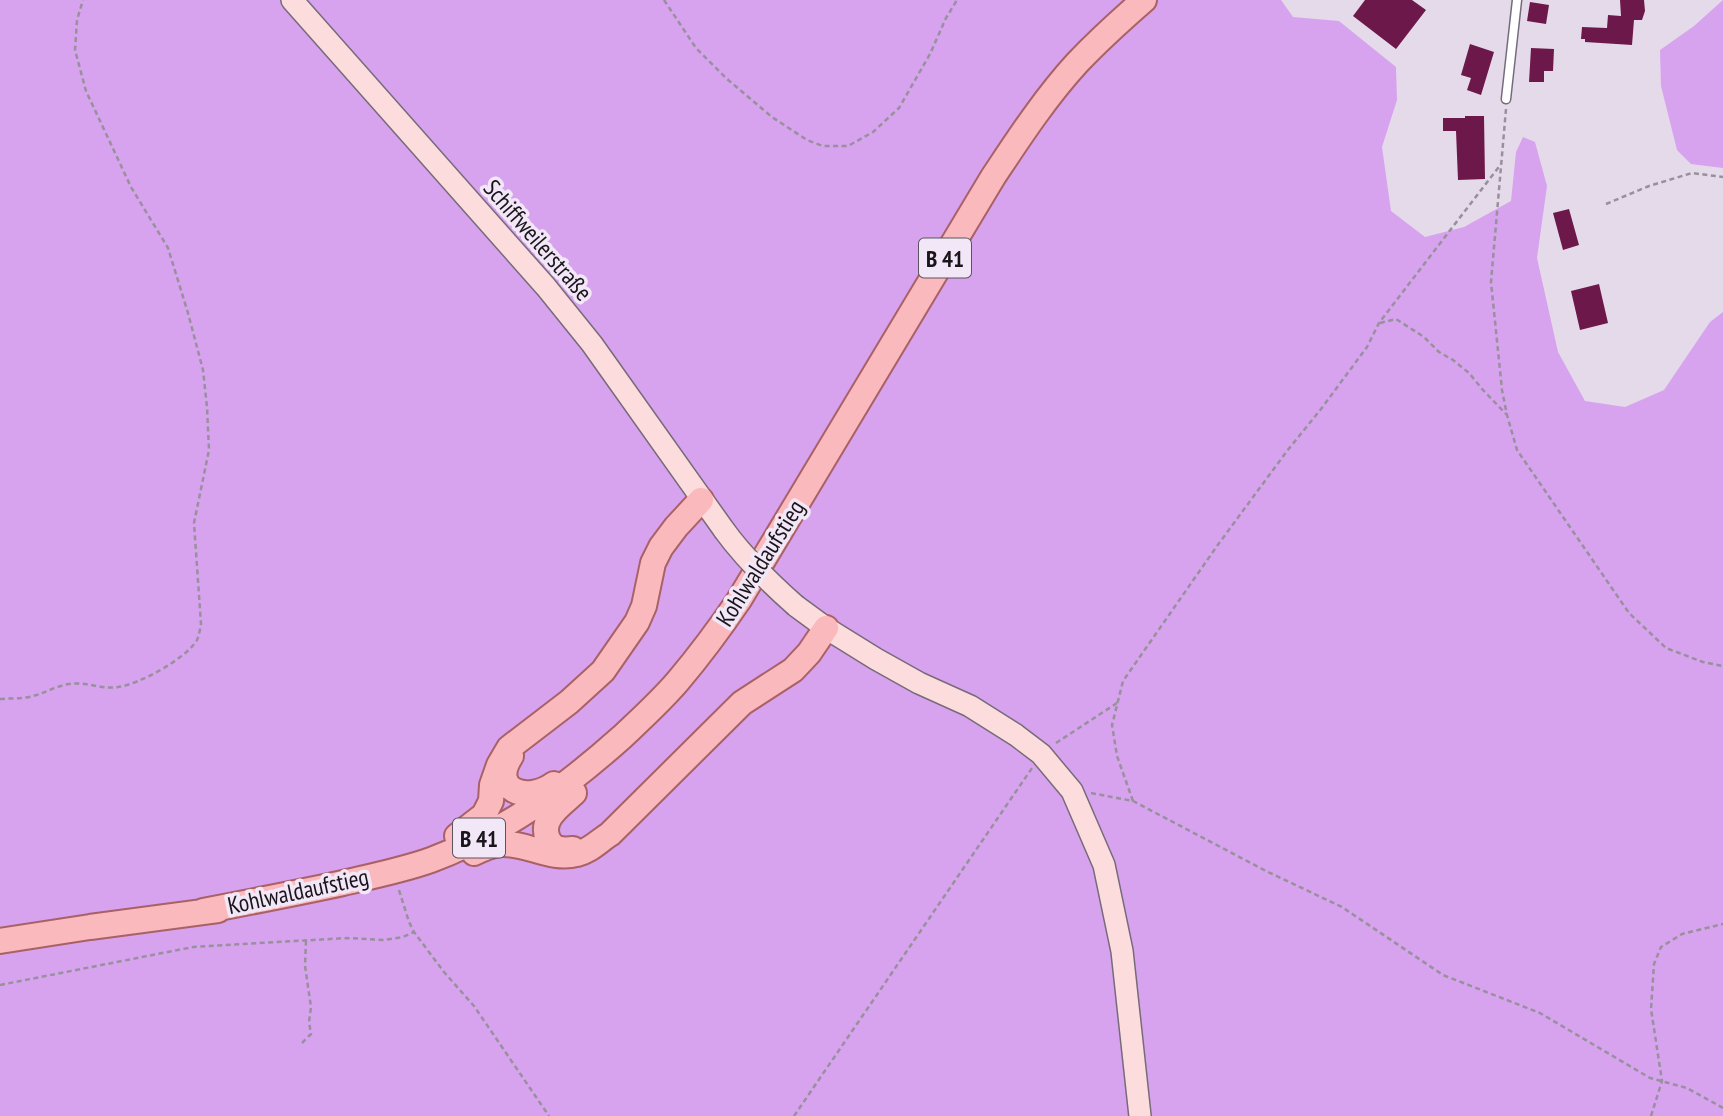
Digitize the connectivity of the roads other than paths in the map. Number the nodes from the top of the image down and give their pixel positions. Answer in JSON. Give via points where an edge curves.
{"nodes":[{"id":1,"x":292,"y":0,"type":"edge"},
{"id":2,"x":1144,"y":0,"type":"edge"},
{"id":3,"x":1517,"y":0,"type":"edge"},
{"id":4,"x":1506,"y":99,"type":"road end"},
{"id":5,"x":701,"y":500,"type":"junction"},
{"id":6,"x":826,"y":628,"type":"junction"},
{"id":7,"x":677,"y":683,"type":"junction"},
{"id":8,"x":542,"y":722,"type":"junction"},
{"id":9,"x":629,"y":730,"type":"junction"},
{"id":10,"x":610,"y":834,"type":"junction"},
{"id":11,"x":302,"y":892,"type":"junction"},
{"id":12,"x":203,"y":911,"type":"junction"},
{"id":13,"x":0,"y":941,"type":"edge"},
{"id":14,"x":1140,"y":1116,"type":"edge"}],
"edges":[{"from":1,"to":5,"type":"street","name":"Schiffweilerstraße","via":[[546,287],[592,344]]},
{"from":2,"to":7,"type":"main road","name":"Kohlwaldaufstieg","number":"B 41","via":[[1076,64],[1029,123],[739,600]]},
{"from":3,"to":4,"type":"lane"},
{"from":5,"to":6,"type":"street","name":"Schiffweilerstraße","bridge":true,"via":[[762,574]]},
{"from":5,"to":8,"type":"main road","via":[[661,547],[644,606],[617,652],[603,671]]},
{"from":6,"to":10,"type":"main road","via":[[793,670],[742,703]]},
{"from":6,"to":14,"type":"street","name":"Schiffweilerstraße","via":[[1016,734],[1041,754],[1072,791],[1104,865],[1122,951]]},
{"from":7,"to":9,"type":"main road","name":"Kohlwaldaufstieg","number":"B 41"},
{"from":7,"to":10,"type":"main road","via":[[633,738],[553,813],[546,825],[550,842],[562,850]]},
{"from":8,"to":9,"type":"main road","via":[[506,763],[505,778],[520,794],[547,789]]},
{"from":8,"to":11,"type":"main road","via":[[509,748],[499,765],[484,816],[472,826],[385,867]]},
{"from":9,"to":11,"type":"main road","name":"Kohlwaldaufstieg","number":"B 41","via":[[551,795],[475,841],[430,860]]},
{"from":10,"to":12,"type":"main road","via":[[575,855],[555,856],[500,844],[397,882]]},
{"from":11,"to":12,"type":"main road","name":"Kohlwaldaufstieg","number":"B 41"},
{"from":12,"to":13,"type":"main road","number":"B 41"}]}
